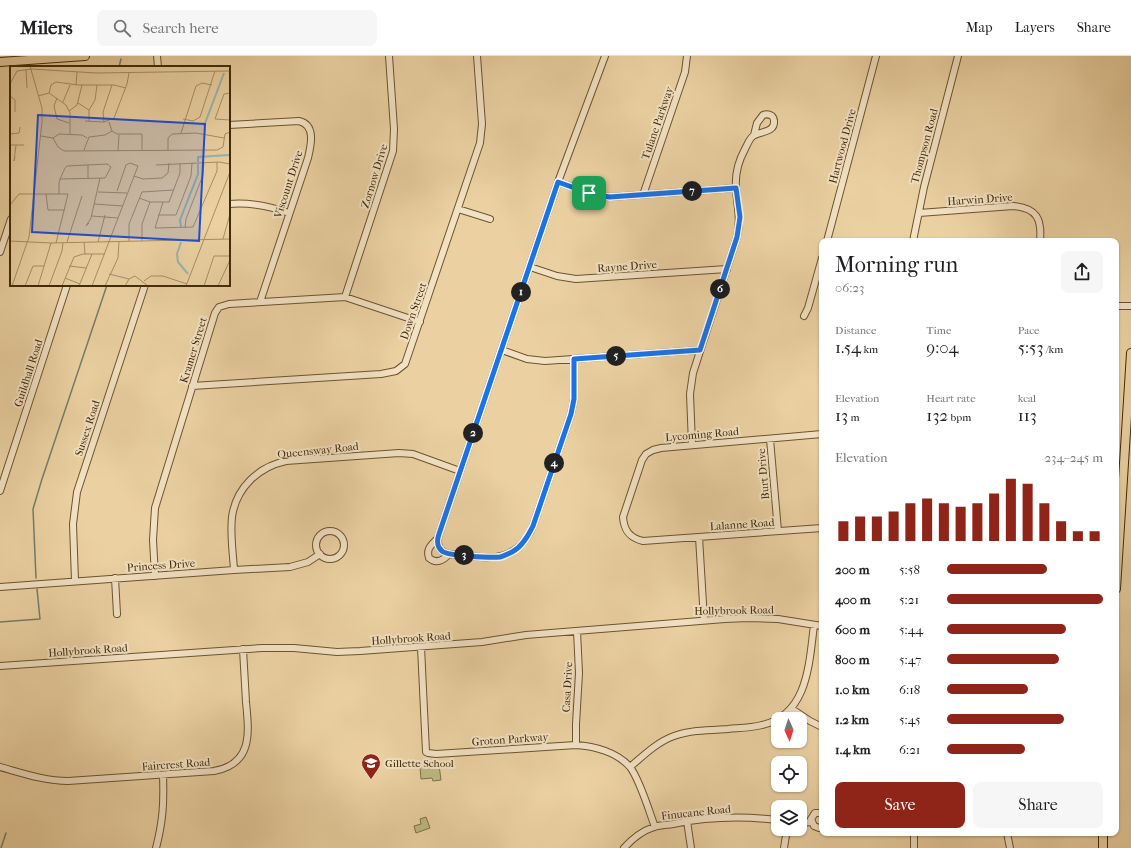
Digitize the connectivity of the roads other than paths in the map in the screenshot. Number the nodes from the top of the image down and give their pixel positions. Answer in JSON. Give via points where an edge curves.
{"nodes":[{"id":1,"x":85,"y":56,"type":"edge"},
{"id":2,"x":157,"y":56,"type":"edge"},
{"id":3,"x":389,"y":56,"type":"edge"},
{"id":4,"x":478,"y":56,"type":"edge"},
{"id":5,"x":606,"y":56,"type":"edge"},
{"id":6,"x":687,"y":56,"type":"edge"},
{"id":7,"x":876,"y":56,"type":"edge"},
{"id":8,"x":958,"y":56,"type":"edge"},
{"id":9,"x":0,"y":62,"type":"edge"},
{"id":10,"x":158,"y":66,"type":"edge"},
{"id":11,"x":230,"y":125,"type":"edge"},
{"id":12,"x":754,"y":135,"type":"dead end"},
{"id":13,"x":558,"y":182,"type":"junction"},
{"id":14,"x":736,"y":188,"type":"junction"},
{"id":15,"x":644,"y":195,"type":"junction"},
{"id":16,"x":230,"y":204,"type":"edge"},
{"id":17,"x":458,"y":209,"type":"junction"},
{"id":18,"x":289,"y":213,"type":"junction"},
{"id":19,"x":919,"y":213,"type":"junction"},
{"id":20,"x":490,"y":219,"type":"dead end"},
{"id":21,"x":10,"y":222,"type":"edge"},
{"id":22,"x":828,"y":238,"type":"edge"},
{"id":23,"x":914,"y":238,"type":"edge"},
{"id":24,"x":1040,"y":238,"type":"edge"},
{"id":25,"x":0,"y":252,"type":"edge"},
{"id":26,"x":530,"y":267,"type":"junction"},
{"id":27,"x":727,"y":269,"type":"junction"},
{"id":28,"x":819,"y":269,"type":"edge"},
{"id":29,"x":67,"y":286,"type":"edge"},
{"id":30,"x":145,"y":286,"type":"edge"},
{"id":31,"x":345,"y":298,"type":"junction"},
{"id":32,"x":260,"y":302,"type":"junction"},
{"id":33,"x":1119,"y":306,"type":"edge"},
{"id":34,"x":1131,"y":306,"type":"edge"},
{"id":35,"x":804,"y":316,"type":"dead end"},
{"id":36,"x":420,"y":322,"type":"junction"},
{"id":37,"x":502,"y":350,"type":"junction"},
{"id":38,"x":700,"y":350,"type":"junction"},
{"id":39,"x":1131,"y":353,"type":"edge"},
{"id":40,"x":574,"y":359,"type":"junction"},
{"id":41,"x":192,"y":386,"type":"junction"},
{"id":42,"x":819,"y":434,"type":"edge"},
{"id":43,"x":770,"y":439,"type":"junction"},
{"id":44,"x":692,"y":444,"type":"junction"},
{"id":45,"x":460,"y":471,"type":"junction"},
{"id":46,"x":0,"y":491,"type":"edge"},
{"id":47,"x":819,"y":528,"type":"edge"},
{"id":48,"x":778,"y":531,"type":"junction"},
{"id":49,"x":699,"y":537,"type":"junction"},
{"id":50,"x":437,"y":539,"type":"junction"},
{"id":51,"x":1119,"y":542,"type":"edge"},
{"id":52,"x":320,"y":554,"type":"junction"},
{"id":53,"x":449,"y":554,"type":"junction"},
{"id":54,"x":234,"y":570,"type":"junction"},
{"id":55,"x":155,"y":576,"type":"junction"},
{"id":56,"x":115,"y":578,"type":"junction"},
{"id":57,"x":75,"y":581,"type":"junction"},
{"id":58,"x":0,"y":587,"type":"edge"},
{"id":59,"x":117,"y":614,"type":"dead end"},
{"id":60,"x":704,"y":620,"type":"junction"},
{"id":61,"x":814,"y":626,"type":"junction"},
{"id":62,"x":819,"y":626,"type":"edge"},
{"id":63,"x":578,"y":631,"type":"junction"},
{"id":64,"x":421,"y":647,"type":"junction"},
{"id":65,"x":243,"y":649,"type":"junction"},
{"id":66,"x":0,"y":666,"type":"edge"},
{"id":67,"x":792,"y":709,"type":"junction"},
{"id":68,"x":819,"y":725,"type":"edge"},
{"id":69,"x":576,"y":745,"type":"junction"},
{"id":70,"x":0,"y":766,"type":"edge"},
{"id":71,"x":630,"y":767,"type":"junction"},
{"id":72,"x":163,"y":775,"type":"junction"},
{"id":73,"x":819,"y":812,"type":"edge"},
{"id":74,"x":771,"y":820,"type":"edge"},
{"id":75,"x":687,"y":821,"type":"junction"},
{"id":76,"x":807,"y":822,"type":"edge"},
{"id":77,"x":811,"y":822,"type":"junction"},
{"id":78,"x":655,"y":827,"type":"junction"},
{"id":79,"x":819,"y":827,"type":"edge"},
{"id":80,"x":786,"y":836,"type":"edge"},
{"id":81,"x":914,"y":836,"type":"edge"},
{"id":82,"x":1008,"y":836,"type":"edge"},
{"id":83,"x":1103,"y":836,"type":"edge"},
{"id":84,"x":156,"y":848,"type":"edge"},
{"id":85,"x":624,"y":848,"type":"edge"},
{"id":86,"x":691,"y":848,"type":"edge"},
{"id":87,"x":784,"y":848,"type":"edge"},
{"id":88,"x":914,"y":848,"type":"edge"},
{"id":89,"x":1010,"y":848,"type":"edge"},
{"id":90,"x":1103,"y":848,"type":"edge"}],
"edges":[{"from":1,"to":9,"type":"main road"},
{"from":2,"to":10,"type":"street"},
{"from":3,"to":31,"type":"street","name":"Zornow Drive","via":[[393,151]]},
{"from":4,"to":17,"type":"street","name":"Down Street","via":[[481,138]]},
{"from":5,"to":13,"type":"street"},
{"from":6,"to":15,"type":"street","name":"Tulane Parkway","via":[[685,72]]},
{"from":7,"to":22,"type":"street","name":"Hartwood Drive"},
{"from":8,"to":19,"type":"street","name":"Thompson Road"},
{"from":11,"to":18,"type":"street","name":"Viscount Drive","via":[[295,121],[303,122],[309,127],[311,136],[308,158]]},
{"from":12,"to":14,"type":"street","via":[[742,156]]},
{"from":13,"to":15,"type":"street","via":[[599,196]]},
{"from":13,"to":26,"type":"street"},
{"from":14,"to":15,"type":"street"},
{"from":14,"to":27,"type":"street","via":[[739,228]]},
{"from":16,"to":18,"type":"street","via":[[251,203]]},
{"from":17,"to":20,"type":"street"},
{"from":17,"to":36,"type":"street","name":"Down Street"},
{"from":18,"to":32,"type":"street","name":"Viscount Drive"},
{"from":19,"to":23,"type":"street","name":"Thompson Road"},
{"from":19,"to":24,"type":"street","name":"Harwin Drive","via":[[1022,207],[1029,209],[1038,218]]},
{"from":21,"to":25,"type":"street"},
{"from":26,"to":27,"type":"street","name":"Rayne Drive","via":[[576,279]]},
{"from":26,"to":37,"type":"street"},
{"from":27,"to":38,"type":"street"},
{"from":28,"to":35,"type":"street"},
{"from":29,"to":46,"type":"street","name":"Guildhall Road"},
{"from":30,"to":57,"type":"street","name":"Sussex Road","via":[[77,492],[73,524]]},
{"from":31,"to":32,"type":"street","name":"Kramer Street"},
{"from":31,"to":36,"type":"street","name":"Kramer Street"},
{"from":32,"to":41,"type":"street","name":"Kramer Street","via":[[229,304],[216,310]]},
{"from":33,"to":34,"type":"street"},
{"from":36,"to":41,"type":"street","name":"Down Street","via":[[405,364],[392,372]]},
{"from":37,"to":40,"type":"street","via":[[533,360]]},
{"from":37,"to":45,"type":"street"},
{"from":38,"to":40,"type":"street"},
{"from":38,"to":44,"type":"street","via":[[691,383]]},
{"from":39,"to":51,"type":"main road"},
{"from":40,"to":53,"type":"street","via":[[573,406],[529,534],[513,552],[500,557]]},
{"from":41,"to":55,"type":"street","name":"Kramer Street","via":[[155,508]]},
{"from":42,"to":43,"type":"street","name":"Lycoming Road"},
{"from":43,"to":44,"type":"street","name":"Lycoming Road"},
{"from":43,"to":48,"type":"street","name":"Burt Drive"},
{"from":44,"to":49,"type":"street","name":"Lycoming Road","via":[[661,448],[646,454],[639,466],[623,517],[630,536],[643,541]]},
{"from":45,"to":50,"type":"street"},
{"from":45,"to":54,"type":"street","name":"Queensway Road","via":[[413,454],[399,453],[286,461],[271,465],[250,479],[237,500],[231,524]]},
{"from":47,"to":48,"type":"street","name":"Lalanne Road"},
{"from":48,"to":49,"type":"street","name":"Lalanne Road"},
{"from":49,"to":60,"type":"street","name":"Lalanne Road"},
{"from":50,"to":53,"type":"street","via":[[440,550]]},
{"from":50,"to":53,"type":"street","via":[[429,547],[429,558],[440,561]]},
{"from":52,"to":52,"type":"street","via":[[317,541],[322,534],[331,531],[339,534],[344,546],[340,554],[328,558]]},
{"from":52,"to":54,"type":"street","name":"Princess Drive","via":[[308,562],[290,567]]},
{"from":54,"to":55,"type":"street","name":"Princess Drive"},
{"from":55,"to":56,"type":"street","name":"Princess Drive"},
{"from":56,"to":57,"type":"street","name":"Princess Drive"},
{"from":56,"to":59,"type":"street"},
{"from":57,"to":58,"type":"street","name":"Princess Drive"},
{"from":60,"to":61,"type":"street","name":"Hollybrook Road","via":[[763,618]]},
{"from":60,"to":63,"type":"street","name":"Hollybrook Road"},
{"from":61,"to":62,"type":"street","name":"Hollybrook Road"},
{"from":61,"to":67,"type":"street","via":[[804,685]]},
{"from":63,"to":64,"type":"street","name":"Hollybrook Road"},
{"from":63,"to":69,"type":"street","name":"Casa Drive"},
{"from":64,"to":65,"type":"street","name":"Hollybrook Road","via":[[346,652],[279,648]]},
{"from":64,"to":69,"type":"street","name":"Groton Parkway","via":[[428,754]]},
{"from":65,"to":66,"type":"street","name":"Hollybrook Road"},
{"from":65,"to":72,"type":"street","name":"Faircrest Road","via":[[248,734],[247,746],[242,755],[221,770]]},
{"from":67,"to":68,"type":"street","via":[[810,722]]},
{"from":67,"to":71,"type":"street","via":[[784,716],[762,725],[674,736],[650,750]]},
{"from":69,"to":71,"type":"street","name":"Groton Parkway","via":[[606,752]]},
{"from":70,"to":72,"type":"street","name":"Faircrest Road","via":[[61,781]]},
{"from":71,"to":78,"type":"street"},
{"from":72,"to":84,"type":"street","via":[[164,806]]},
{"from":73,"to":77,"type":"street","via":[[813,814]]},
{"from":74,"to":75,"type":"street","name":"Finucane Road"},
{"from":75,"to":78,"type":"street","name":"Finucane Road"},
{"from":75,"to":86,"type":"street"},
{"from":76,"to":77,"type":"street"},
{"from":77,"to":79,"type":"street"},
{"from":78,"to":85,"type":"street","name":"Finucane Road","via":[[637,836]]},
{"from":80,"to":87,"type":"street"},
{"from":81,"to":88,"type":"street"},
{"from":82,"to":89,"type":"street"},
{"from":83,"to":90,"type":"main road"}]}
